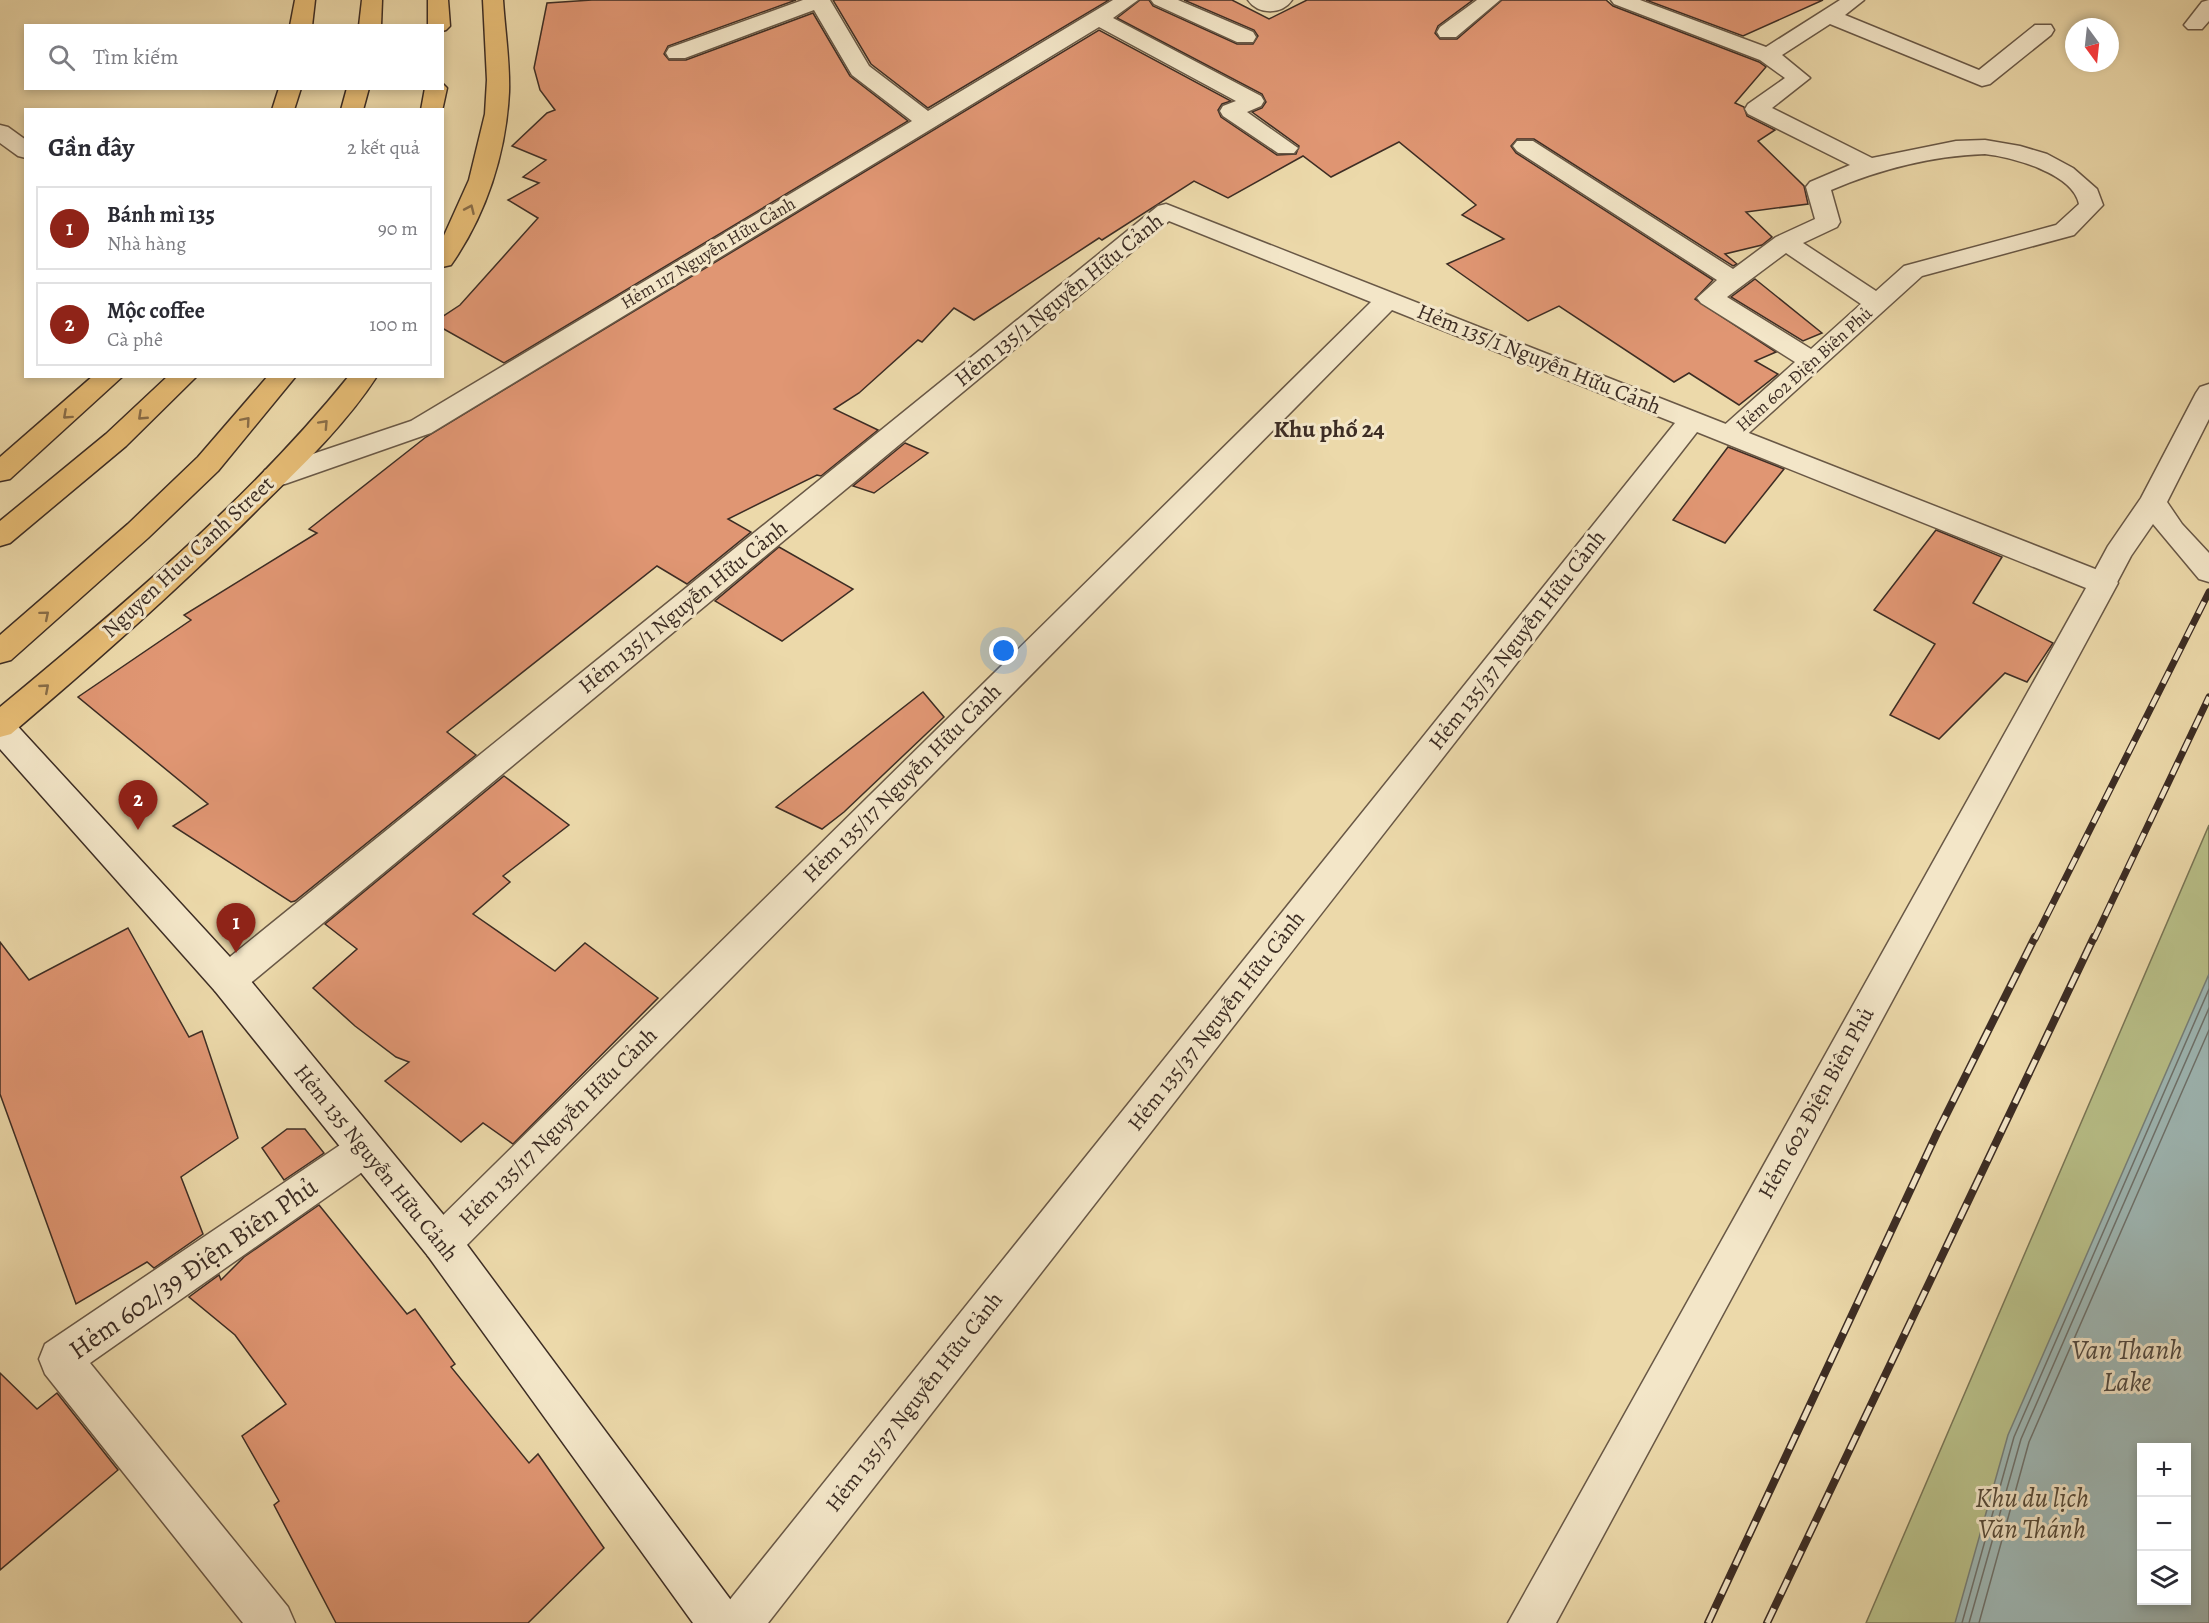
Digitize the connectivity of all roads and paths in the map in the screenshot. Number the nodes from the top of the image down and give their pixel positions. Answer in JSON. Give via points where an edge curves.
{"nodes":[{"id":1,"x":305,"y":0,"type":"edge"},
{"id":2,"x":372,"y":0,"type":"edge"},
{"id":3,"x":438,"y":0,"type":"edge"},
{"id":4,"x":493,"y":0,"type":"edge"},
{"id":5,"x":820,"y":0,"type":"edge"},
{"id":6,"x":1128,"y":0,"type":"edge"},
{"id":7,"x":1161,"y":0,"type":"edge"},
{"id":8,"x":1258,"y":0,"type":"edge"},
{"id":9,"x":1282,"y":0,"type":"edge"},
{"id":10,"x":1490,"y":0,"type":"edge"},
{"id":11,"x":1854,"y":0,"type":"edge"},
{"id":12,"x":1624,"y":1,"type":"edge"},
{"id":13,"x":2209,"y":6,"type":"edge"},
{"id":14,"x":1828,"y":16,"type":"junction"},
{"id":15,"x":1098,"y":18,"type":"junction"},
{"id":16,"x":301,"y":24,"type":"edge"},
{"id":17,"x":370,"y":24,"type":"edge"},
{"id":18,"x":439,"y":24,"type":"edge"},
{"id":19,"x":2195,"y":25,"type":"dead end"},
{"id":20,"x":2043,"y":30,"type":"dead end"},
{"id":21,"x":1448,"y":32,"type":"dead end"},
{"id":22,"x":1245,"y":37,"type":"dead end"},
{"id":23,"x":677,"y":53,"type":"dead end"},
{"id":24,"x":1768,"y":55,"type":"junction"},
{"id":25,"x":289,"y":90,"type":"edge"},
{"id":26,"x":357,"y":90,"type":"edge"},
{"id":27,"x":436,"y":90,"type":"edge"},
{"id":28,"x":284,"y":108,"type":"edge"},
{"id":29,"x":353,"y":108,"type":"edge"},
{"id":30,"x":432,"y":108,"type":"edge"},
{"id":31,"x":927,"y":121,"type":"junction"},
{"id":32,"x":0,"y":132,"type":"edge"},
{"id":33,"x":1524,"y":146,"type":"dead end"},
{"id":34,"x":1286,"y":148,"type":"dead end"},
{"id":35,"x":24,"y":150,"type":"edge"},
{"id":36,"x":1869,"y":166,"type":"junction"},
{"id":37,"x":1785,"y":242,"type":"junction"},
{"id":38,"x":444,"y":257,"type":"edge"},
{"id":39,"x":1734,"y":280,"type":"junction"},
{"id":40,"x":1388,"y":299,"type":"junction"},
{"id":41,"x":1877,"y":303,"type":"junction"},
{"id":42,"x":1812,"y":361,"type":"junction"},
{"id":43,"x":108,"y":378,"type":"edge"},
{"id":44,"x":182,"y":378,"type":"edge"},
{"id":45,"x":281,"y":378,"type":"edge"},
{"id":46,"x":362,"y":378,"type":"edge"},
{"id":47,"x":2209,"y":393,"type":"edge"},
{"id":48,"x":1692,"y":420,"type":"junction"},
{"id":49,"x":1731,"y":434,"type":"junction"},
{"id":50,"x":0,"y":472,"type":"edge"},
{"id":51,"x":275,"y":477,"type":"junction"},
{"id":52,"x":2153,"y":502,"type":"junction"},
{"id":53,"x":0,"y":537,"type":"edge"},
{"id":54,"x":2209,"y":572,"type":"edge"},
{"id":55,"x":2103,"y":583,"type":"junction"},
{"id":56,"x":0,"y":652,"type":"edge"},
{"id":57,"x":0,"y":726,"type":"edge"},
{"id":58,"x":228,"y":980,"type":"junction"},
{"id":59,"x":365,"y":1149,"type":"junction"},
{"id":60,"x":442,"y":1243,"type":"junction"},
{"id":61,"x":272,"y":1623,"type":"edge"},
{"id":62,"x":720,"y":1623,"type":"edge"},
{"id":63,"x":740,"y":1623,"type":"edge"},
{"id":64,"x":1531,"y":1623,"type":"edge"}],
"edges":[{"from":1,"to":16,"type":"main road"},
{"from":2,"to":17,"type":"main road"},
{"from":3,"to":18,"type":"main road"},
{"from":38,"to":4,"type":"main road","one_way":true,"via":[[455,242],[477,191],[492,137],[498,91]]},
{"from":5,"to":23,"type":"street"},
{"from":5,"to":31,"type":"street","via":[[860,70]]},
{"from":6,"to":15,"type":"street","name":"Hẻm 117 Nguyễn Hữu Cảnh"},
{"from":7,"to":22,"type":"street"},
{"from":8,"to":9,"type":"street","via":[[1274,6]]},
{"from":10,"to":21,"type":"street"},
{"from":11,"to":14,"type":"street"},
{"from":12,"to":24,"type":"street"},
{"from":13,"to":19,"type":"street"},
{"from":14,"to":20,"type":"street","via":[[1982,79]]},
{"from":14,"to":24,"type":"street"},
{"from":15,"to":31,"type":"street","name":"Hẻm 117 Nguyễn Hữu Cảnh"},
{"from":15,"to":34,"type":"street","via":[[1252,101],[1231,111]]},
{"from":24,"to":36,"type":"street","via":[[1799,78],[1756,109]]},
{"from":25,"to":28,"type":"main road"},
{"from":26,"to":29,"type":"main road"},
{"from":27,"to":30,"type":"main road"},
{"from":31,"to":51,"type":"street","name":"Hẻm 117 Nguyễn Hữu Cảnh","via":[[421,427]]},
{"from":32,"to":35,"type":"street"},
{"from":33,"to":39,"type":"street"},
{"from":36,"to":37,"type":"street","name":"Hẻm 602 Điện Biên Phủ","via":[[1818,187],[1828,222]]},
{"from":36,"to":41,"type":"street","name":"Hẻm 602 Điện Biên Phủ","via":[[1950,147],[2000,148],[2061,171],[2089,194],[2091,205],[2066,230],[1913,271]]},
{"from":37,"to":39,"type":"street"},
{"from":37,"to":41,"type":"street","name":"Hẻm 602 Điện Biên Phủ"},
{"from":39,"to":42,"type":"street","via":[[1710,297]]},
{"from":40,"to":48,"type":"street","name":"Hẻm 135/1 Nguyễn Hữu Cảnh"},
{"from":40,"to":58,"type":"street","name":"Hẻm 135/1 Nguyễn Hữu Cảnh","via":[[1166,211]]},
{"from":40,"to":60,"type":"street","name":"Hẻm 135/17 Nguyễn Hữu Cảnh"},
{"from":41,"to":42,"type":"street","name":"Hẻm 602 Điện Biên Phủ"},
{"from":42,"to":49,"type":"street","name":"Hẻm 602 Điện Biên Phủ"},
{"from":43,"to":50,"type":"main road","one_way":true},
{"from":44,"to":53,"type":"main road","one_way":true,"via":[[116,440]]},
{"from":56,"to":45,"type":"main road","one_way":true,"via":[[208,464]]},
{"from":51,"to":46,"type":"main road","name":"Nguyen Huu Canh Street","one_way":true},
{"from":47,"to":52,"type":"street","name":"Hẻm 602 Điện Biên Phủ"},
{"from":48,"to":49,"type":"street","name":"Hẻm 135/1 Nguyễn Hữu Cảnh"},
{"from":48,"to":63,"type":"street","name":"Hẻm 135/37 Nguyễn Hữu Cảnh"},
{"from":49,"to":55,"type":"street","name":"Hẻm 135/1 Nguyễn Hữu Cảnh"},
{"from":57,"to":51,"type":"main road","name":"Nguyen Huu Canh Street","one_way":true,"via":[[144,602]]},
{"from":52,"to":54,"type":"street","via":[[2172,531]]},
{"from":52,"to":55,"type":"street","name":"Hẻm 602 Điện Biên Phủ"},
{"from":55,"to":64,"type":"street","name":"Hẻm 602 Điện Biên Phủ"},
{"from":57,"to":58,"type":"street","name":"Hẻm 135 Nguyễn Hữu Cảnh"},
{"from":58,"to":59,"type":"street","name":"Hẻm 135 Nguyễn Hữu Cảnh"},
{"from":59,"to":60,"type":"street","name":"Hẻm 135 Nguyễn Hữu Cảnh"},
{"from":59,"to":61,"type":"street","name":"Hẻm 602/39 Điện Biên Phủ","via":[[60,1359]]},
{"from":60,"to":62,"type":"street","name":"Hẻm 135 Nguyễn Hữu Cảnh"}]}
